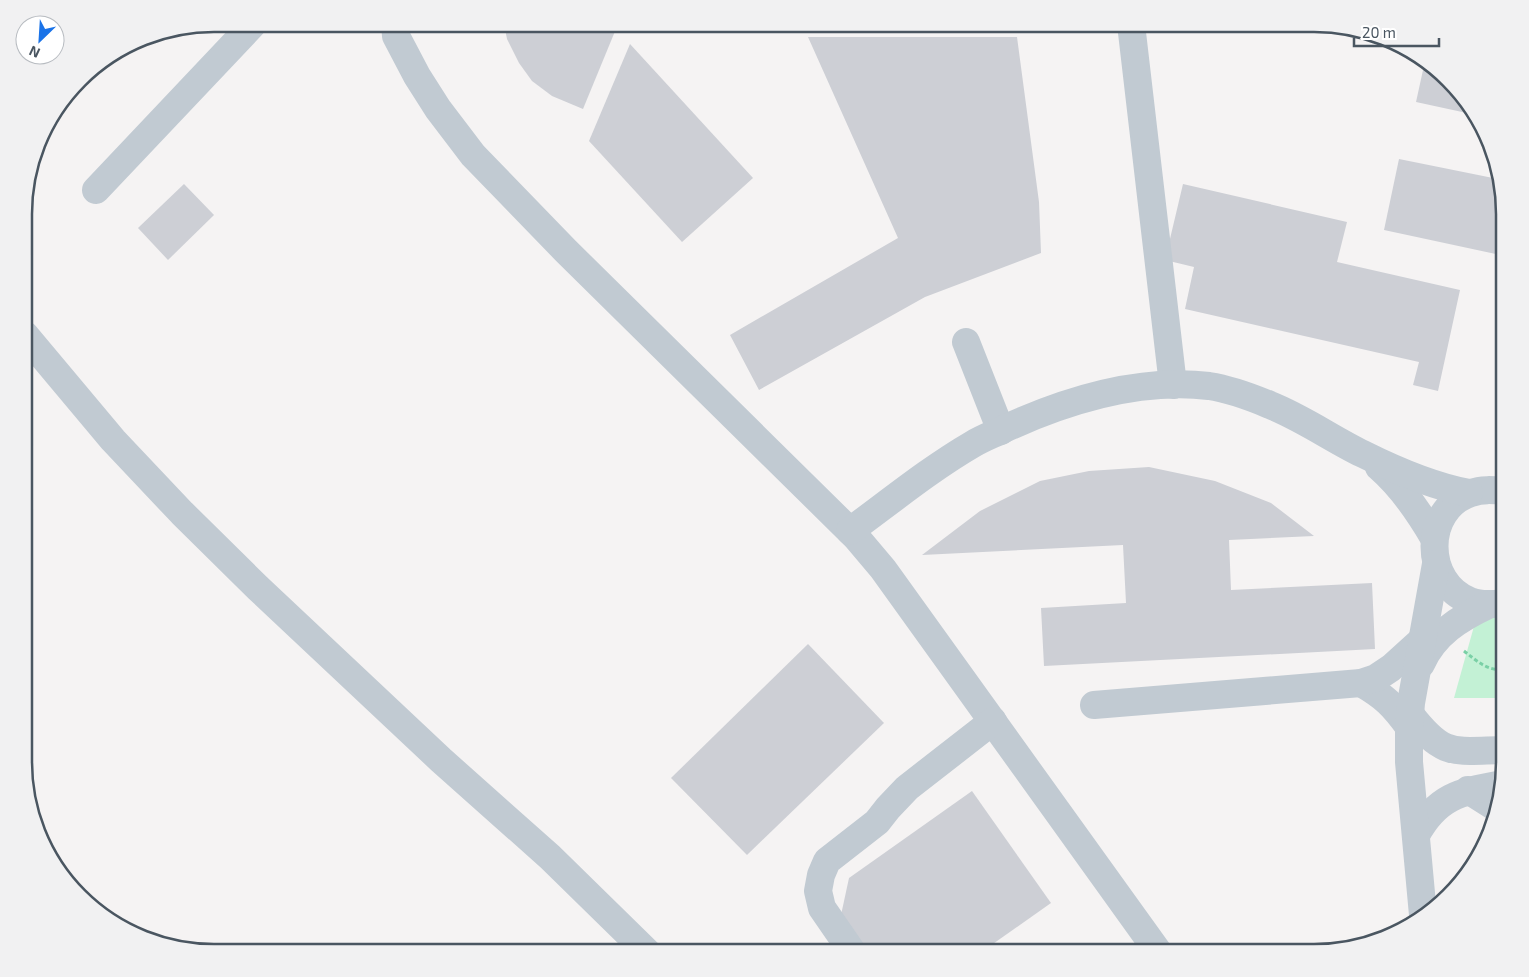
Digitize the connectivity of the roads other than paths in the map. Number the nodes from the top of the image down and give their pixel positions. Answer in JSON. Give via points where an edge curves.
{"nodes":[{"id":1,"x":246,"y":32,"type":"edge"},
{"id":2,"x":396,"y":32,"type":"edge"},
{"id":3,"x":1127,"y":32,"type":"edge"},
{"id":4,"x":96,"y":190,"type":"dead end"},
{"id":5,"x":966,"y":342,"type":"dead end"},
{"id":6,"x":32,"y":343,"type":"edge"},
{"id":7,"x":1173,"y":385,"type":"junction"},
{"id":8,"x":1001,"y":431,"type":"junction"},
{"id":9,"x":1362,"y":454,"type":"junction"},
{"id":10,"x":1492,"y":489,"type":"edge"},
{"id":11,"x":850,"y":531,"type":"junction"},
{"id":12,"x":1435,"y":551,"type":"junction"},
{"id":13,"x":1496,"y":604,"type":"edge"},
{"id":14,"x":1432,"y":637,"type":"junction"},
{"id":15,"x":1361,"y":683,"type":"junction"},
{"id":16,"x":1094,"y":705,"type":"dead end"},
{"id":17,"x":993,"y":721,"type":"junction"},
{"id":18,"x":1409,"y":721,"type":"junction"},
{"id":19,"x":1496,"y":750,"type":"edge"},
{"id":20,"x":1495,"y":785,"type":"edge"},
{"id":21,"x":1468,"y":790,"type":"junction"},
{"id":22,"x":1491,"y":805,"type":"edge"},
{"id":23,"x":1416,"y":836,"type":"junction"},
{"id":24,"x":1422,"y":909,"type":"edge"},
{"id":25,"x":640,"y":945,"type":"edge"},
{"id":26,"x":847,"y":945,"type":"edge"},
{"id":27,"x":1152,"y":945,"type":"edge"}],
"edges":[{"from":1,"to":4,"type":"street"},
{"from":2,"to":11,"type":"street","via":[[438,110],[473,155]]},
{"from":3,"to":7,"type":"street"},
{"from":5,"to":8,"type":"street"},
{"from":6,"to":25,"type":"street","via":[[113,440],[189,520]]},
{"from":7,"to":8,"type":"street","via":[[1132,388],[1094,396],[1050,409]]},
{"from":7,"to":9,"type":"street","via":[[1209,386],[1263,402],[1318,428]]},
{"from":8,"to":11,"type":"street","via":[[975,442],[932,470]]},
{"from":9,"to":10,"type":"street","via":[[1432,484]]},
{"from":9,"to":12,"type":"street","via":[[1381,469],[1421,514]]},
{"from":10,"to":12,"type":"street","via":[[1453,504],[1440,519]]},
{"from":11,"to":17,"type":"street","via":[[883,569]]},
{"from":12,"to":13,"type":"street","via":[[1443,580],[1455,592],[1470,602]]},
{"from":12,"to":14,"type":"street"},
{"from":13,"to":14,"type":"street","via":[[1468,614]]},
{"from":14,"to":15,"type":"street","via":[[1376,678]]},
{"from":14,"to":18,"type":"street","via":[[1416,677]]},
{"from":15,"to":16,"type":"street"},
{"from":15,"to":18,"type":"street","via":[[1393,705]]},
{"from":17,"to":26,"type":"street","via":[[907,788],[877,822],[827,861],[820,875],[818,891],[822,908]]},
{"from":17,"to":27,"type":"street"},
{"from":18,"to":19,"type":"street","via":[[1449,750]]},
{"from":18,"to":23,"type":"street"},
{"from":20,"to":21,"type":"street"},
{"from":21,"to":22,"type":"street"},
{"from":21,"to":23,"type":"street","via":[[1448,798],[1433,810]]},
{"from":23,"to":24,"type":"street"}]}
